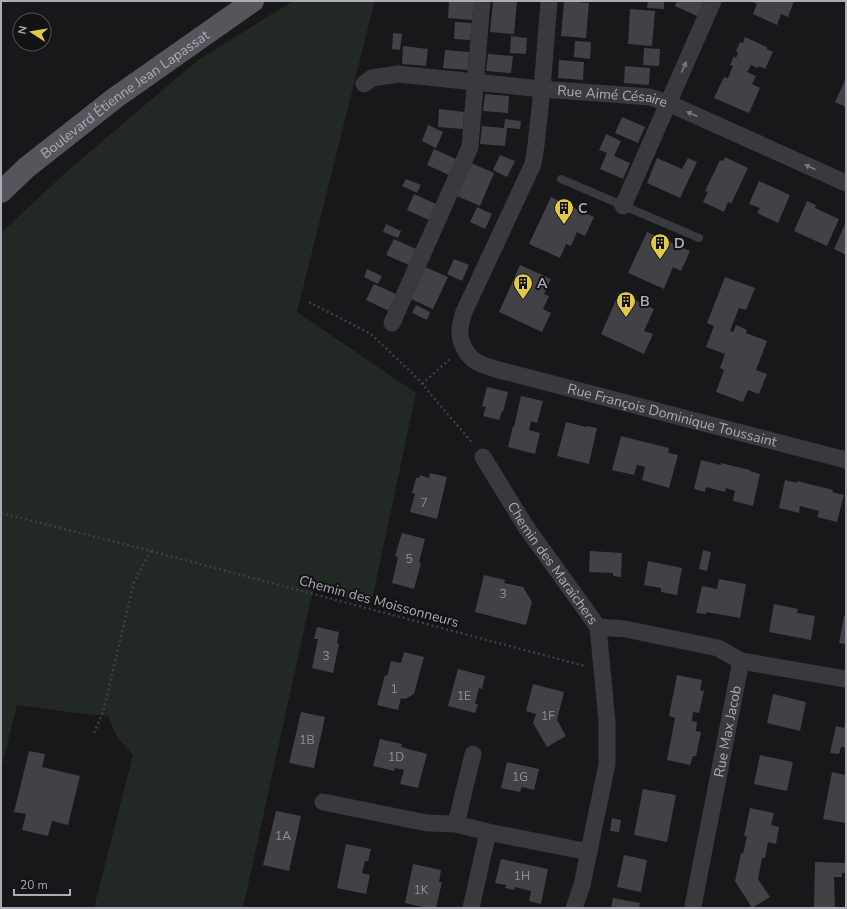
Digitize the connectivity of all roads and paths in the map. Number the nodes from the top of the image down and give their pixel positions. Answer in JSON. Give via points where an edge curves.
{"nodes":[{"id":1,"x":253,"y":1,"type":"edge"},
{"id":2,"x":482,"y":1,"type":"edge"},
{"id":3,"x":549,"y":1,"type":"edge"},
{"id":4,"x":713,"y":1,"type":"edge"},
{"id":5,"x":475,"y":82,"type":"junction"},
{"id":6,"x":364,"y":84,"type":"dead end"},
{"id":7,"x":542,"y":89,"type":"junction"},
{"id":8,"x":668,"y":103,"type":"junction"},
{"id":9,"x":561,"y":179,"type":"dead end"},
{"id":10,"x":846,"y":183,"type":"edge"},
{"id":11,"x":1,"y":192,"type":"edge"},
{"id":12,"x":623,"y":206,"type":"junction"},
{"id":13,"x":699,"y":238,"type":"dead end"},
{"id":14,"x":309,"y":302,"type":"dead end"},
{"id":15,"x":392,"y":322,"type":"dead end"},
{"id":16,"x":463,"y":346,"type":"junction"},
{"id":17,"x":422,"y":384,"type":"junction"},
{"id":18,"x":483,"y":457,"type":"joint"},
{"id":19,"x":846,"y":460,"type":"edge"},
{"id":20,"x":1,"y":512,"type":"edge"},
{"id":21,"x":151,"y":551,"type":"junction"},
{"id":22,"x":598,"y":627,"type":"junction"},
{"id":23,"x":741,"y":661,"type":"junction"},
{"id":24,"x":602,"y":671,"type":"junction"},
{"id":25,"x":846,"y":679,"type":"edge"},
{"id":26,"x":94,"y":733,"type":"dead end"},
{"id":27,"x":474,"y":754,"type":"dead end"},
{"id":28,"x":322,"y":802,"type":"dead end"},
{"id":29,"x":456,"y":824,"type":"junction"},
{"id":30,"x":488,"y":832,"type":"junction"},
{"id":31,"x":589,"y":852,"type":"junction"},
{"id":32,"x":693,"y":906,"type":"dead end"},
{"id":33,"x":470,"y":908,"type":"edge"},
{"id":34,"x":574,"y":908,"type":"edge"}],
"edges":[{"from":1,"to":11,"type":"main road","name":"Boulevard Étienne Jean Lapassat","via":[[115,98],[26,168]]},
{"from":2,"to":5,"type":"street"},
{"from":3,"to":7,"type":"street"},
{"from":8,"to":4,"type":"street","one_way":true},
{"from":5,"to":6,"type":"street","name":"Rue Aimé Césaire","via":[[398,74],[372,78]]},
{"from":5,"to":7,"type":"street","name":"Rue Aimé Césaire"},
{"from":5,"to":15,"type":"street","via":[[470,147]]},
{"from":7,"to":8,"type":"street","name":"Rue Aimé Césaire","via":[[650,97]]},
{"from":7,"to":16,"type":"street","via":[[533,164],[464,312],[460,326]]},
{"from":10,"to":8,"type":"street","name":"Rue Aimé Césaire","one_way":true},
{"from":8,"to":12,"type":"street"},
{"from":9,"to":12,"type":"lane"},
{"from":12,"to":13,"type":"lane"},
{"from":14,"to":17,"type":"path","via":[[371,334]]},
{"from":16,"to":17,"type":"path"},
{"from":16,"to":19,"type":"street","name":"Rue François Dominique Toussaint","via":[[478,363],[499,370]]},
{"from":17,"to":18,"type":"path"},
{"from":18,"to":22,"type":"street","name":"Chemin des Maraîchers","via":[[526,527]]},
{"from":20,"to":21,"type":"path","name":"Chemin des Moissonneurs"},
{"from":21,"to":24,"type":"path","name":"Chemin des Moissonneurs"},
{"from":21,"to":26,"type":"path","via":[[134,582],[103,712]]},
{"from":22,"to":23,"type":"street","via":[[625,628],[718,648]]},
{"from":22,"to":24,"type":"street","name":"Chemin des Maraîchers"},
{"from":23,"to":25,"type":"street"},
{"from":23,"to":32,"type":"street","name":"Rue Max Jacob"},
{"from":24,"to":31,"type":"street","name":"Chemin des Maraîchers","via":[[607,722],[607,764]]},
{"from":27,"to":29,"type":"street"},
{"from":28,"to":29,"type":"street","via":[[427,824]]},
{"from":29,"to":30,"type":"street"},
{"from":30,"to":31,"type":"street"},
{"from":30,"to":33,"type":"street"},
{"from":31,"to":34,"type":"street","name":"Chemin des Maraîchers"}]}
